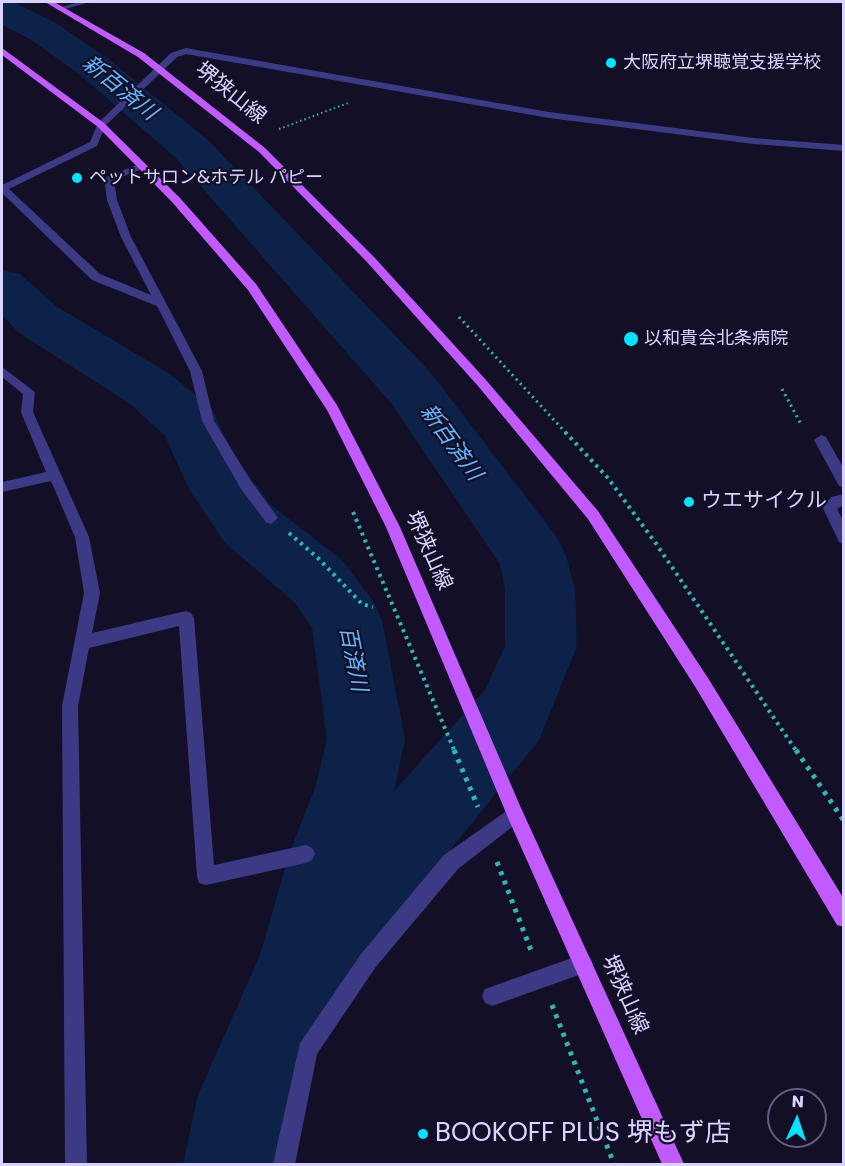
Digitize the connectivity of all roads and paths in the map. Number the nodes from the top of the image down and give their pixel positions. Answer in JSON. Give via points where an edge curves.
{"nodes":[{"id":1,"x":49,"y":2,"type":"edge"},
{"id":2,"x":86,"y":2,"type":"edge"},
{"id":3,"x":62,"y":8,"type":"junction"},
{"id":4,"x":2,"y":51,"type":"edge"},
{"id":5,"x":159,"y":69,"type":"junction"},
{"id":6,"x":390,"y":87,"type":"junction"},
{"id":7,"x":101,"y":125,"type":"junction"},
{"id":8,"x":279,"y":129,"type":"dead end"},
{"id":9,"x":843,"y":148,"type":"edge"},
{"id":10,"x":142,"y":166,"type":"junction"},
{"id":11,"x":2,"y":189,"type":"edge"},
{"id":12,"x":161,"y":304,"type":"junction"},
{"id":13,"x":2,"y":371,"type":"edge"},
{"id":14,"x":782,"y":389,"type":"dead end"},
{"id":15,"x":821,"y":440,"type":"joint"},
{"id":16,"x":55,"y":475,"type":"junction"},
{"id":17,"x":843,"y":482,"type":"edge"},
{"id":18,"x":2,"y":487,"type":"edge"},
{"id":19,"x":843,"y":499,"type":"edge"},
{"id":20,"x":349,"y":502,"type":"dead end"},
{"id":21,"x":271,"y":518,"type":"joint"},
{"id":22,"x":843,"y":538,"type":"edge"},
{"id":23,"x":373,"y":607,"type":"dead end"},
{"id":24,"x":83,"y":642,"type":"junction"},
{"id":25,"x":478,"y":807,"type":"dead end"},
{"id":26,"x":514,"y":814,"type":"junction"},
{"id":27,"x":306,"y":854,"type":"dead end"},
{"id":28,"x":843,"y":918,"type":"edge"},
{"id":29,"x":583,"y":964,"type":"junction"},
{"id":30,"x":492,"y":996,"type":"dead end"},
{"id":31,"x":76,"y":1164,"type":"edge"},
{"id":32,"x":284,"y":1164,"type":"edge"},
{"id":33,"x":673,"y":1164,"type":"edge"}],
"edges":[{"from":1,"to":3,"type":"main road","name":"堺狭山線"},
{"from":2,"to":3,"type":"street"},
{"from":3,"to":5,"type":"main road","name":"堺狭山線"},
{"from":4,"to":7,"type":"main road","name":"堺狭山線"},
{"from":5,"to":6,"type":"street","via":[[174,55],[186,51]]},
{"from":5,"to":7,"type":"street"},
{"from":5,"to":28,"type":"main road","name":"堺狭山線","via":[[262,150],[370,259],[482,383],[593,515],[702,683]]},
{"from":6,"to":8,"type":"path"},
{"from":6,"to":9,"type":"street","via":[[549,115]]},
{"from":7,"to":10,"type":"main road","name":"堺狭山線"},
{"from":7,"to":11,"type":"street","via":[[94,144]]},
{"from":10,"to":12,"type":"street","via":[[110,178],[111,189],[126,237]]},
{"from":10,"to":26,"type":"main road","name":"堺狭山線","via":[[252,287],[332,408],[393,527]]},
{"from":11,"to":12,"type":"street","via":[[96,277]]},
{"from":12,"to":21,"type":"street","via":[[196,371],[208,421]]},
{"from":13,"to":16,"type":"street","via":[[29,392],[27,411]]},
{"from":14,"to":15,"type":"path","via":[[806,433]]},
{"from":15,"to":17,"type":"street"},
{"from":16,"to":18,"type":"street"},
{"from":16,"to":24,"type":"street","via":[[82,537],[92,593]]},
{"from":19,"to":22,"type":"street","via":[[830,508]]},
{"from":20,"to":25,"type":"path"},
{"from":21,"to":23,"type":"path","via":[[319,559],[362,604]]},
{"from":24,"to":27,"type":"street","via":[[186,618],[206,876]]},
{"from":24,"to":31,"type":"street","via":[[70,706]]},
{"from":26,"to":29,"type":"main road","name":"堺狭山線"},
{"from":26,"to":32,"type":"street","via":[[451,862],[368,961],[306,1050]]},
{"from":29,"to":30,"type":"street"},
{"from":29,"to":33,"type":"main road","name":"堺狭山線"}]}
